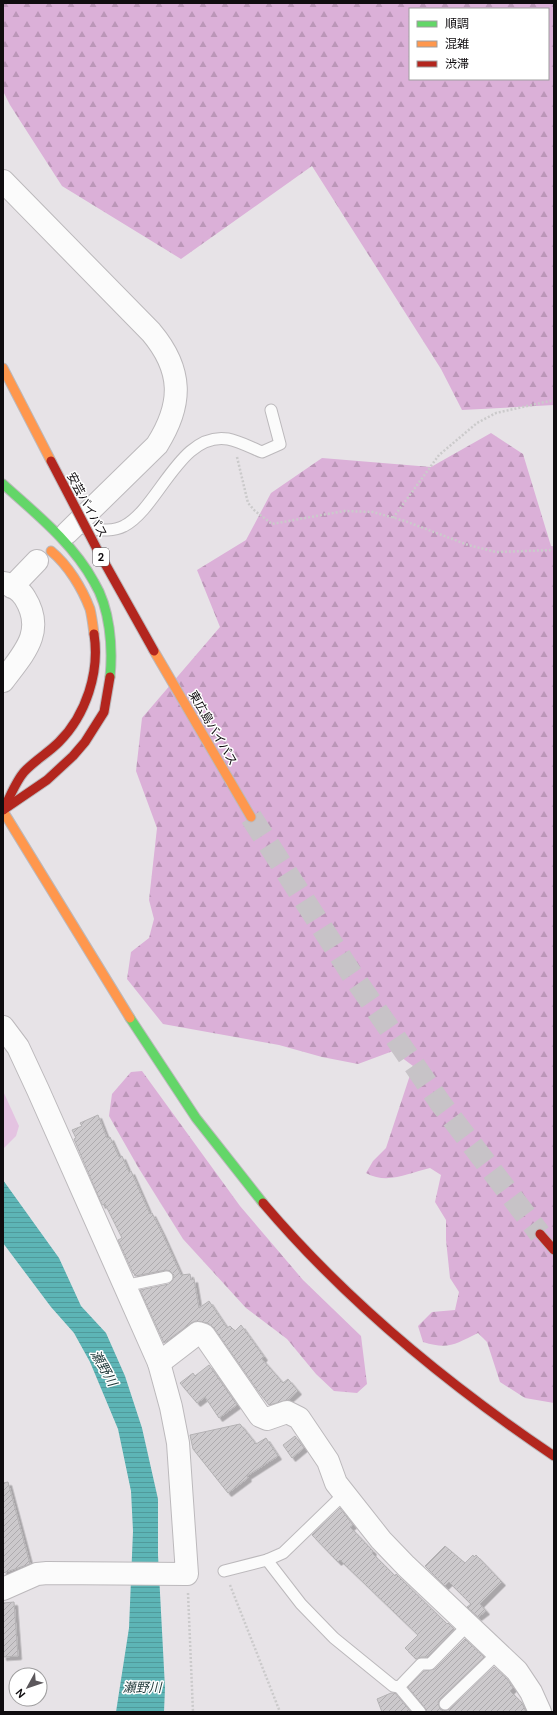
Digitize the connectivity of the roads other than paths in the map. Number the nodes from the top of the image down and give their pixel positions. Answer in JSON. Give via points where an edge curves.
{"nodes":[{"id":1,"x":3,"y":181,"type":"edge"},
{"id":2,"x":3,"y":368,"type":"edge"},
{"id":3,"x":271,"y":410,"type":"dead end"},
{"id":4,"x":3,"y":484,"type":"edge"},
{"id":5,"x":70,"y":531,"type":"joint"},
{"id":6,"x":40,"y":551,"type":"joint"},
{"id":7,"x":8,"y":585,"type":"edge"},
{"id":8,"x":154,"y":651,"type":"joint"},
{"id":9,"x":3,"y":681,"type":"edge"},
{"id":10,"x":3,"y":810,"type":"edge"},
{"id":11,"x":251,"y":817,"type":"tunnel mouth"},
{"id":12,"x":3,"y":1027,"type":"edge"},
{"id":13,"x":540,"y":1234,"type":"tunnel mouth"},
{"id":14,"x":554,"y":1250,"type":"edge"},
{"id":15,"x":167,"y":1277,"type":"dead end"},
{"id":16,"x":124,"y":1286,"type":"junction"},
{"id":17,"x":159,"y":1363,"type":"junction"},
{"id":18,"x":554,"y":1456,"type":"edge"},
{"id":19,"x":344,"y":1494,"type":"junction"},
{"id":20,"x":267,"y":1560,"type":"junction"},
{"id":21,"x":224,"y":1571,"type":"road end"},
{"id":22,"x":3,"y":1589,"type":"edge"},
{"id":23,"x":468,"y":1625,"type":"junction"},
{"id":24,"x":498,"y":1653,"type":"junction"},
{"id":25,"x":399,"y":1687,"type":"junction"},
{"id":26,"x":445,"y":1704,"type":"dead end"},
{"id":27,"x":420,"y":1712,"type":"edge"},
{"id":28,"x":540,"y":1712,"type":"edge"}],
"edges":[{"from":1,"to":5,"type":"street","via":[[151,332],[163,347],[172,367],[175,405],[168,428],[157,446]]},
{"from":2,"to":8,"type":"main road","name":"安芸バイパス","number":"2","bridge":true,"via":[[98,551]]},
{"from":3,"to":5,"type":"lane","via":[[280,444],[262,452],[228,439],[214,438],[193,449],[177,465],[135,519],[123,526],[107,530]]},
{"from":4,"to":10,"type":"main road","via":[[70,548],[92,577],[106,612],[111,647],[111,676],[104,711],[82,746],[25,798]]},
{"from":6,"to":7,"type":"street"},
{"from":6,"to":10,"type":"main road","via":[[59,558],[77,584],[90,610],[96,649],[90,690],[75,723],[59,742],[23,773]]},
{"from":7,"to":9,"type":"street","via":[[23,595],[32,609],[35,623],[26,649]]},
{"from":8,"to":11,"type":"main road","name":"東広島バイパス","number":"2"},
{"from":10,"to":18,"type":"main road","via":[[156,1060],[196,1118],[241,1176],[331,1277],[379,1323],[487,1410]]},
{"from":12,"to":16,"type":"street","via":[[18,1047]]},
{"from":13,"to":14,"type":"main road"},
{"from":15,"to":16,"type":"lane"},
{"from":16,"to":17,"type":"street"},
{"from":17,"to":19,"type":"street","via":[[198,1333],[204,1335],[260,1416],[268,1419],[287,1412],[299,1418],[328,1461],[336,1483]]},
{"from":17,"to":22,"type":"street","via":[[178,1442],[183,1574],[47,1573],[37,1574]]},
{"from":19,"to":20,"type":"lane","via":[[284,1553]]},
{"from":19,"to":23,"type":"street","via":[[381,1540]]},
{"from":20,"to":21,"type":"lane"},
{"from":20,"to":25,"type":"lane","via":[[301,1604],[334,1638],[393,1686]]},
{"from":23,"to":24,"type":"street"},
{"from":23,"to":25,"type":"lane","via":[[430,1664],[421,1664]]},
{"from":24,"to":26,"type":"lane"},
{"from":24,"to":28,"type":"street","via":[[517,1671]]},
{"from":25,"to":27,"type":"lane"}]}
